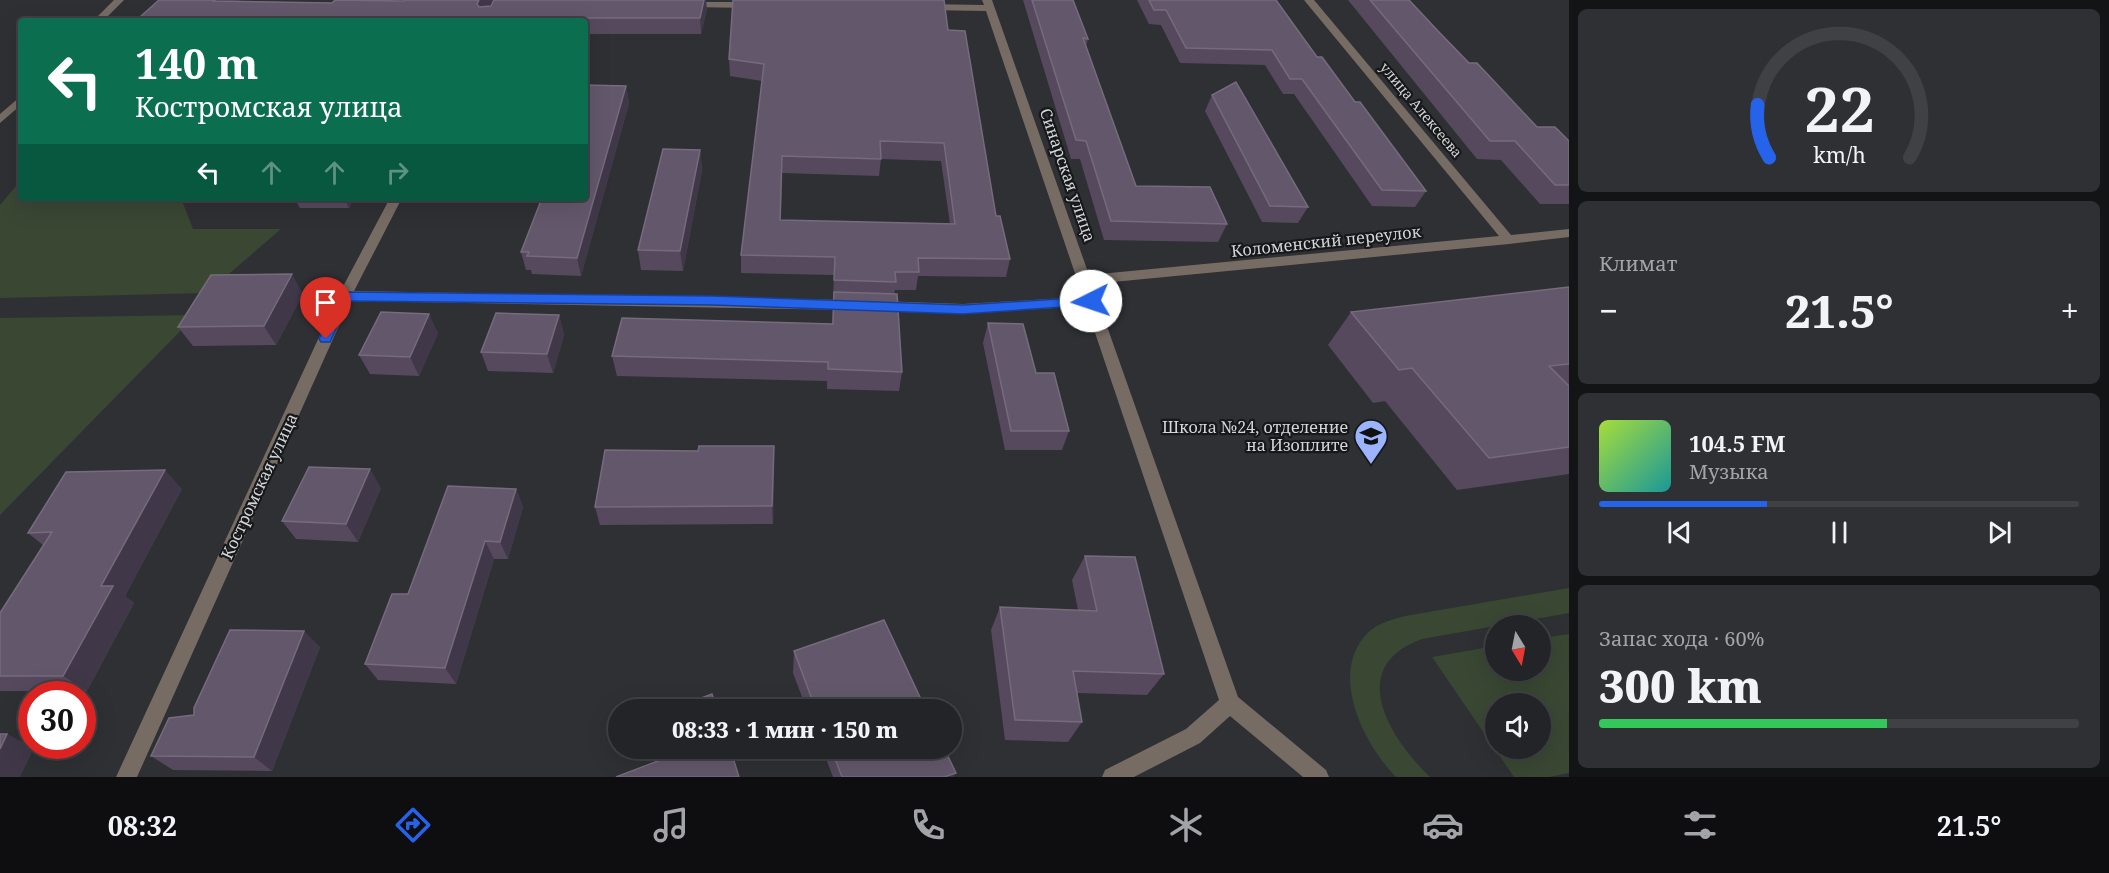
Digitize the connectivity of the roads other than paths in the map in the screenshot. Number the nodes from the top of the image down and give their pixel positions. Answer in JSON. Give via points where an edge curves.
{"nodes":[{"id":1,"x":119,"y":0,"type":"edge"},
{"id":2,"x":1309,"y":0,"type":"edge"},
{"id":3,"x":672,"y":3,"type":"edge"},
{"id":4,"x":988,"y":4,"type":"edge"},
{"id":5,"x":765,"y":5,"type":"edge"},
{"id":6,"x":919,"y":7,"type":"edge"},
{"id":7,"x":101,"y":18,"type":"edge"},
{"id":8,"x":18,"y":102,"type":"edge"},
{"id":9,"x":0,"y":120,"type":"edge"},
{"id":10,"x":394,"y":201,"type":"edge"},
{"id":11,"x":1569,"y":233,"type":"edge"},
{"id":12,"x":1509,"y":240,"type":"junction"},
{"id":13,"x":1086,"y":280,"type":"junction"},
{"id":14,"x":345,"y":296,"type":"junction"},
{"id":15,"x":1091,"y":301,"type":"junction"},
{"id":16,"x":1230,"y":702,"type":"junction"},
{"id":17,"x":126,"y":777,"type":"edge"},
{"id":18,"x":1112,"y":777,"type":"edge"},
{"id":19,"x":1319,"y":777,"type":"edge"}],
"edges":[{"from":1,"to":7,"type":"street"},
{"from":2,"to":12,"type":"street","name":"улица Алексеева"},
{"from":3,"to":5,"type":"street"},
{"from":4,"to":6,"type":"street"},
{"from":4,"to":13,"type":"street","name":"Синарская улица"},
{"from":8,"to":9,"type":"street"},
{"from":10,"to":14,"type":"street","name":"Костромская улица"},
{"from":11,"to":12,"type":"street","name":"Коломенский переулок"},
{"from":12,"to":13,"type":"street","name":"Коломенский переулок"},
{"from":13,"to":15,"type":"street","name":"Синарская улица"},
{"from":14,"to":15,"type":"street","via":[[963,309]]},
{"from":14,"to":17,"type":"street","name":"Костромская улица"},
{"from":15,"to":16,"type":"street","name":"Синарская улица"},
{"from":16,"to":18,"type":"street","via":[[1193,736]]},
{"from":16,"to":19,"type":"street"}]}
